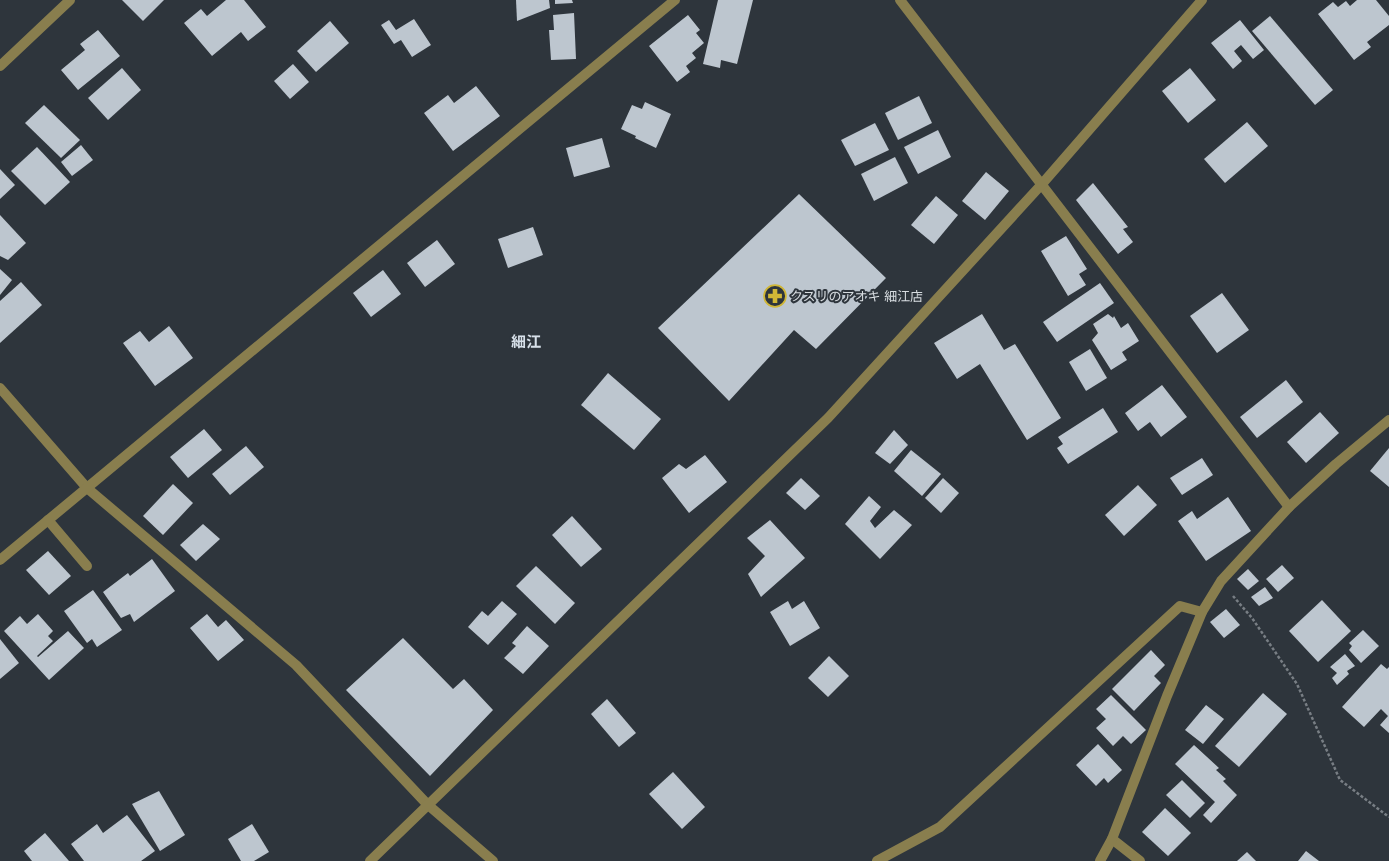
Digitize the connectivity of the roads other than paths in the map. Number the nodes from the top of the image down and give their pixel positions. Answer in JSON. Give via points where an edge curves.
{"nodes":[{"id":1,"x":70,"y":0,"type":"edge"},
{"id":2,"x":675,"y":0,"type":"edge"},
{"id":3,"x":900,"y":0,"type":"edge"},
{"id":4,"x":1202,"y":0,"type":"edge"},
{"id":5,"x":0,"y":66,"type":"edge"},
{"id":6,"x":1042,"y":184,"type":"junction"},
{"id":7,"x":0,"y":388,"type":"edge"},
{"id":8,"x":1389,"y":420,"type":"edge"},
{"id":9,"x":87,"y":488,"type":"junction"},
{"id":10,"x":1289,"y":507,"type":"junction"},
{"id":11,"x":48,"y":520,"type":"junction"},
{"id":12,"x":0,"y":560,"type":"edge"},
{"id":13,"x":87,"y":566,"type":"dead end"},
{"id":14,"x":1202,"y":612,"type":"junction"},
{"id":15,"x":427,"y":804,"type":"junction"},
{"id":16,"x":1112,"y":839,"type":"junction"},
{"id":17,"x":370,"y":861,"type":"edge"},
{"id":18,"x":493,"y":861,"type":"edge"},
{"id":19,"x":877,"y":861,"type":"edge"},
{"id":20,"x":1100,"y":861,"type":"edge"},
{"id":21,"x":1140,"y":861,"type":"edge"}],
"edges":[{"from":1,"to":5,"type":"street"},
{"from":2,"to":9,"type":"street"},
{"from":3,"to":6,"type":"street"},
{"from":4,"to":6,"type":"street"},
{"from":6,"to":10,"type":"street"},
{"from":6,"to":15,"type":"street","via":[[828,418]]},
{"from":7,"to":9,"type":"street"},
{"from":8,"to":10,"type":"street"},
{"from":9,"to":11,"type":"street"},
{"from":9,"to":15,"type":"street","via":[[296,665]]},
{"from":10,"to":14,"type":"street","via":[[1221,581]]},
{"from":11,"to":12,"type":"street"},
{"from":11,"to":13,"type":"street"},
{"from":14,"to":16,"type":"street"},
{"from":14,"to":19,"type":"street","via":[[1180,606],[940,827]]},
{"from":15,"to":17,"type":"street"},
{"from":15,"to":18,"type":"street"},
{"from":16,"to":20,"type":"street"},
{"from":16,"to":21,"type":"street"}]}
